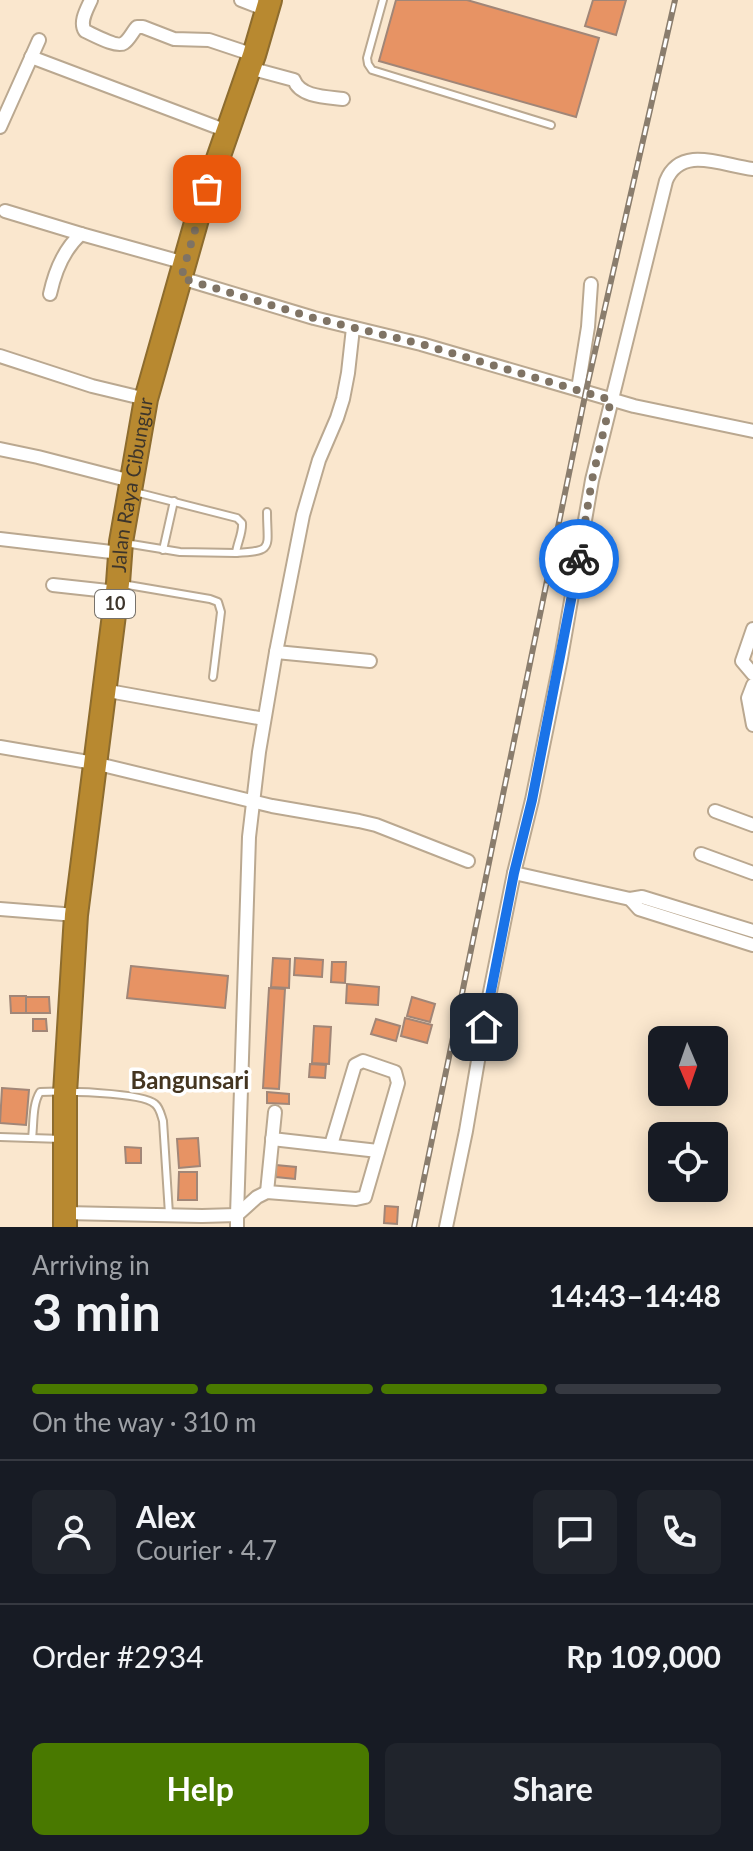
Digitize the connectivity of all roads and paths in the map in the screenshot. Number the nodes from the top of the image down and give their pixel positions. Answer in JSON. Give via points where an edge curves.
{"nodes":[{"id":1,"x":91,"y":0,"type":"edge"},
{"id":2,"x":241,"y":0,"type":"edge"},
{"id":3,"x":383,"y":0,"type":"edge"},
{"id":4,"x":269,"y":5,"type":"edge"},
{"id":5,"x":39,"y":40,"type":"dead end"},
{"id":6,"x":31,"y":57,"type":"junction"},
{"id":7,"x":251,"y":61,"type":"junction"},
{"id":8,"x":343,"y":99,"type":"dead end"},
{"id":9,"x":551,"y":125,"type":"dead end"},
{"id":10,"x":0,"y":127,"type":"edge"},
{"id":11,"x":227,"y":131,"type":"junction"},
{"id":12,"x":753,"y":169,"type":"edge"},
{"id":13,"x":5,"y":211,"type":"dead end"},
{"id":14,"x":81,"y":234,"type":"junction"},
{"id":15,"x":183,"y":270,"type":"junction"},
{"id":16,"x":591,"y":284,"type":"dead end"},
{"id":17,"x":50,"y":294,"type":"dead end"},
{"id":18,"x":353,"y":328,"type":"junction"},
{"id":19,"x":0,"y":356,"type":"edge"},
{"id":20,"x":578,"y":389,"type":"junction"},
{"id":21,"x":146,"y":399,"type":"junction"},
{"id":22,"x":611,"y":400,"type":"junction"},
{"id":23,"x":753,"y":431,"type":"edge"},
{"id":24,"x":0,"y":449,"type":"edge"},
{"id":25,"x":130,"y":486,"type":"junction"},
{"id":26,"x":174,"y":501,"type":"junction"},
{"id":27,"x":267,"y":512,"type":"dead end"},
{"id":28,"x":0,"y":539,"type":"edge"},
{"id":29,"x":121,"y":548,"type":"junction"},
{"id":30,"x":163,"y":550,"type":"junction"},
{"id":31,"x":236,"y":553,"type":"junction"},
{"id":32,"x":53,"y":585,"type":"dead end"},
{"id":33,"x":117,"y":588,"type":"junction"},
{"id":34,"x":753,"y":629,"type":"edge"},
{"id":35,"x":276,"y":652,"type":"junction"},
{"id":36,"x":370,"y":661,"type":"dead end"},
{"id":37,"x":753,"y":674,"type":"edge"},
{"id":38,"x":213,"y":677,"type":"dead end"},
{"id":39,"x":753,"y":685,"type":"edge"},
{"id":40,"x":103,"y":690,"type":"junction"},
{"id":41,"x":264,"y":719,"type":"junction"},
{"id":42,"x":753,"y":725,"type":"edge"},
{"id":43,"x":0,"y":747,"type":"edge"},
{"id":44,"x":94,"y":763,"type":"junction"},
{"id":45,"x":253,"y":802,"type":"junction"},
{"id":46,"x":715,"y":811,"type":"dead end"},
{"id":47,"x":753,"y":825,"type":"edge"},
{"id":48,"x":701,"y":854,"type":"dead end"},
{"id":49,"x":468,"y":861,"type":"dead end"},
{"id":50,"x":514,"y":873,"type":"junction"},
{"id":51,"x":753,"y":873,"type":"edge"},
{"id":52,"x":630,"y":899,"type":"junction"},
{"id":53,"x":0,"y":909,"type":"edge"},
{"id":54,"x":76,"y":915,"type":"junction"},
{"id":55,"x":753,"y":931,"type":"edge"},
{"id":56,"x":753,"y":945,"type":"edge"},
{"id":57,"x":65,"y":1093,"type":"junction"},
{"id":58,"x":275,"y":1112,"type":"dead end"},
{"id":59,"x":0,"y":1137,"type":"edge"},
{"id":60,"x":32,"y":1138,"type":"junction"},
{"id":61,"x":65,"y":1139,"type":"junction"},
{"id":62,"x":272,"y":1139,"type":"junction"},
{"id":63,"x":331,"y":1145,"type":"junction"},
{"id":64,"x":378,"y":1151,"type":"junction"},
{"id":65,"x":267,"y":1192,"type":"junction"},
{"id":66,"x":169,"y":1216,"type":"junction"},
{"id":67,"x":65,"y":1220,"type":"edge"},
{"id":68,"x":237,"y":1221,"type":"edge"},
{"id":69,"x":446,"y":1227,"type":"edge"}],
"edges":[{"from":1,"to":7,"type":"street","via":[[83,28],[117,44],[143,27],[174,39],[209,40]]},
{"from":2,"to":4,"type":"street"},
{"from":3,"to":9,"type":"lane","via":[[367,58],[372,70]]},
{"from":4,"to":7,"type":"highway","name":"Jalan Raya Cibungur","number":"10"},
{"from":5,"to":6,"type":"street"},
{"from":6,"to":10,"type":"street"},
{"from":6,"to":11,"type":"street"},
{"from":7,"to":8,"type":"street","via":[[294,80],[303,91]]},
{"from":7,"to":11,"type":"highway","name":"Jalan Raya Cibungur","number":"10"},
{"from":11,"to":15,"type":"highway","name":"Jalan Raya Cibungur","number":"10"},
{"from":12,"to":22,"type":"street","via":[[703,159],[680,163],[669,173]]},
{"from":13,"to":14,"type":"street"},
{"from":14,"to":15,"type":"street"},
{"from":14,"to":17,"type":"street","via":[[62,258]]},
{"from":15,"to":18,"type":"street"},
{"from":15,"to":21,"type":"highway","name":"Jalan Raya Cibungur","number":"10"},
{"from":16,"to":20,"type":"street"},
{"from":18,"to":20,"type":"street"},
{"from":18,"to":35,"type":"street","via":[[343,399],[308,499]]},
{"from":19,"to":21,"type":"street"},
{"from":20,"to":22,"type":"street"},
{"from":21,"to":25,"type":"highway","name":"Jalan Raya Cibungur","number":"10"},
{"from":22,"to":23,"type":"street"},
{"from":22,"to":50,"type":"street"},
{"from":24,"to":25,"type":"street"},
{"from":25,"to":26,"type":"lane"},
{"from":25,"to":29,"type":"highway","name":"Jalan Raya Cibungur","number":"10"},
{"from":26,"to":30,"type":"lane"},
{"from":26,"to":31,"type":"lane","via":[[237,518],[242,529]]},
{"from":27,"to":31,"type":"lane","via":[[264,549]]},
{"from":28,"to":29,"type":"street"},
{"from":29,"to":30,"type":"lane"},
{"from":29,"to":33,"type":"highway","name":"Jalan Raya Cibungur","number":"10"},
{"from":30,"to":31,"type":"lane"},
{"from":32,"to":33,"type":"street"},
{"from":33,"to":38,"type":"lane","via":[[218,602]]},
{"from":33,"to":40,"type":"highway","name":"Jalan Raya Cibungur","number":"10"},
{"from":34,"to":37,"type":"street","via":[[742,661]]},
{"from":35,"to":36,"type":"street"},
{"from":35,"to":41,"type":"street"},
{"from":39,"to":42,"type":"street","via":[[748,698]]},
{"from":40,"to":41,"type":"street"},
{"from":40,"to":44,"type":"highway","name":"Jalan Raya Cibungur","number":"10"},
{"from":41,"to":45,"type":"street"},
{"from":43,"to":44,"type":"street"},
{"from":44,"to":45,"type":"street"},
{"from":44,"to":54,"type":"highway","name":"Jalan Raya Cibungur","number":"10"},
{"from":45,"to":49,"type":"street","via":[[368,823]]},
{"from":45,"to":68,"type":"street"},
{"from":46,"to":47,"type":"street"},
{"from":48,"to":51,"type":"street"},
{"from":50,"to":52,"type":"street"},
{"from":50,"to":69,"type":"street"},
{"from":52,"to":55,"type":"street","via":[[642,897]]},
{"from":52,"to":56,"type":"street","via":[[639,909]]},
{"from":53,"to":54,"type":"street"},
{"from":54,"to":57,"type":"highway","name":"Jalan Raya Cibungur","number":"10"},
{"from":57,"to":60,"type":"lane","via":[[37,1095]]},
{"from":57,"to":61,"type":"highway","name":"Jalan Raya Cibungur","number":"10"},
{"from":57,"to":66,"type":"lane","via":[[132,1095],[154,1103],[163,1121]]},
{"from":58,"to":62,"type":"street"},
{"from":59,"to":60,"type":"lane"},
{"from":60,"to":61,"type":"lane"},
{"from":61,"to":67,"type":"highway","name":"Jalan Raya Cibungur","number":"10"},
{"from":62,"to":63,"type":"street"},
{"from":62,"to":65,"type":"street"},
{"from":63,"to":64,"type":"street"},
{"from":63,"to":64,"type":"street","via":[[355,1065],[363,1061],[395,1072],[398,1078]]},
{"from":64,"to":65,"type":"street","via":[[365,1197]]},
{"from":65,"to":68,"type":"street"},
{"from":66,"to":67,"type":"street"},
{"from":66,"to":68,"type":"street"}]}
